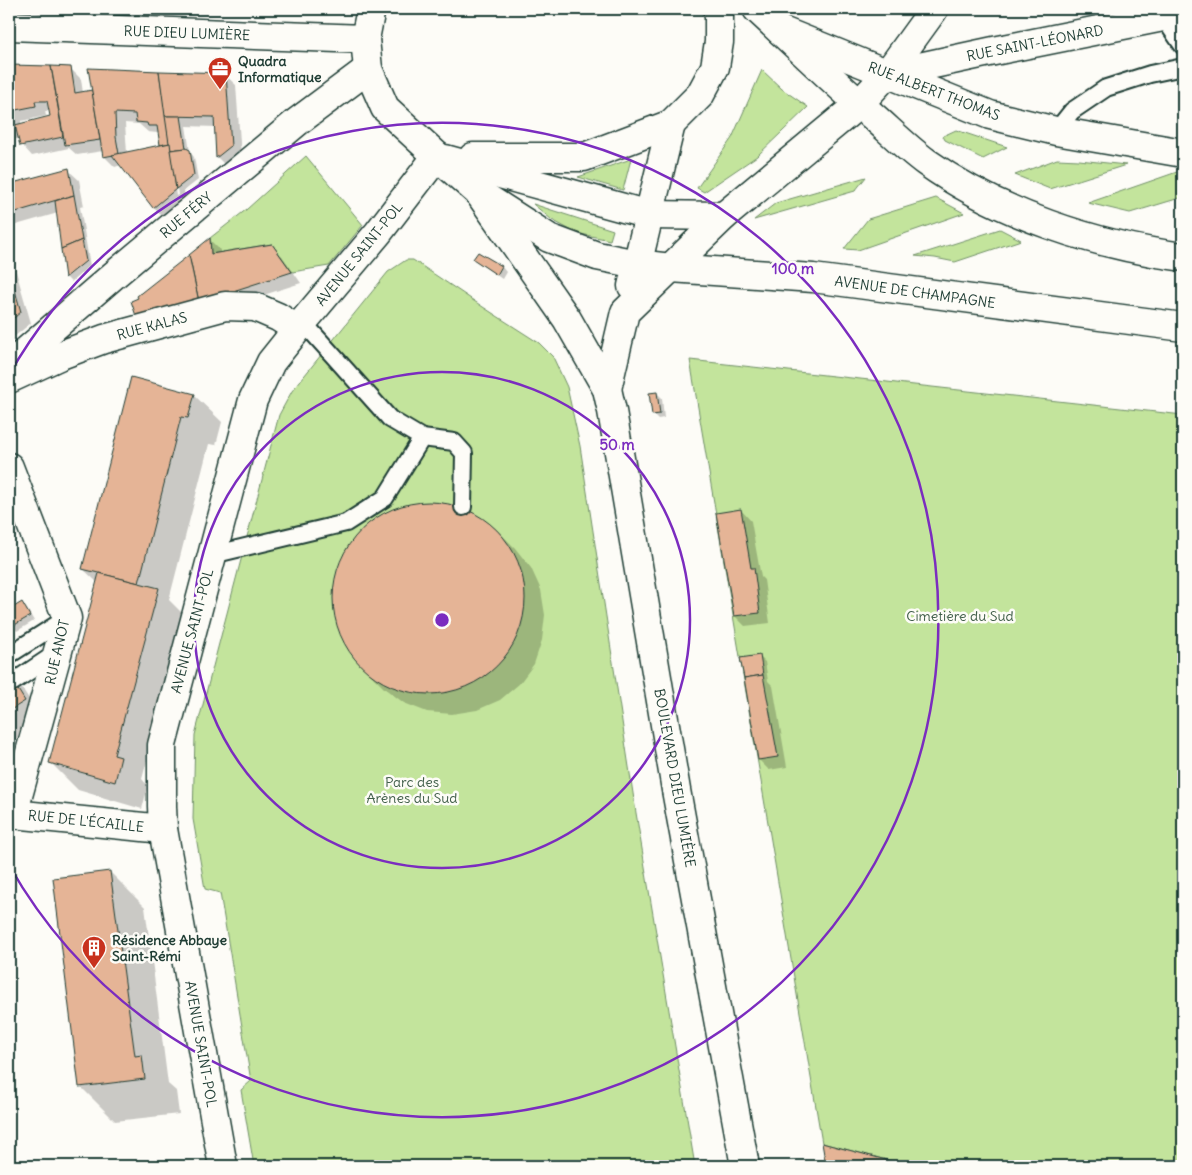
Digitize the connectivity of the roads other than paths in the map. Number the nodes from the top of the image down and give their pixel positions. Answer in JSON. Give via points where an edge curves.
{"nodes":[{"id":1,"x":371,"y":9,"type":"edge"},
{"id":2,"x":717,"y":9,"type":"edge"},
{"id":3,"x":757,"y":9,"type":"edge"},
{"id":4,"x":934,"y":9,"type":"edge"},
{"id":5,"x":1173,"y":15,"type":"edge"},
{"id":6,"x":9,"y":26,"type":"edge"},
{"id":7,"x":779,"y":29,"type":"junction"},
{"id":8,"x":365,"y":39,"type":"junction"},
{"id":9,"x":1183,"y":46,"type":"edge"},
{"id":10,"x":1183,"y":67,"type":"edge"},
{"id":11,"x":368,"y":69,"type":"junction"},
{"id":12,"x":887,"y":74,"type":"junction"},
{"id":13,"x":859,"y":104,"type":"junction"},
{"id":14,"x":671,"y":124,"type":"junction"},
{"id":15,"x":1056,"y":131,"type":"junction"},
{"id":16,"x":1183,"y":153,"type":"edge"},
{"id":17,"x":436,"y":156,"type":"junction"},
{"id":18,"x":479,"y":193,"type":"junction"},
{"id":19,"x":649,"y":215,"type":"junction"},
{"id":20,"x":724,"y":216,"type":"junction"},
{"id":21,"x":1183,"y":257,"type":"edge"},
{"id":22,"x":637,"y":264,"type":"junction"},
{"id":23,"x":671,"y":268,"type":"junction"},
{"id":24,"x":625,"y":312,"type":"junction"},
{"id":25,"x":300,"y":326,"type":"junction"},
{"id":26,"x":1183,"y":327,"type":"edge"},
{"id":27,"x":9,"y":366,"type":"edge"},
{"id":28,"x":9,"y":379,"type":"edge"},
{"id":29,"x":607,"y":389,"type":"junction"},
{"id":30,"x":422,"y":438,"type":"junction"},
{"id":31,"x":9,"y":467,"type":"edge"},
{"id":32,"x":463,"y":506,"type":"dead end"},
{"id":33,"x":212,"y":556,"type":"junction"},
{"id":34,"x":67,"y":618,"type":"junction"},
{"id":35,"x":58,"y":652,"type":"junction"},
{"id":36,"x":9,"y":656,"type":"edge"},
{"id":37,"x":13,"y":682,"type":"dead end"},
{"id":38,"x":10,"y":812,"type":"edge"},
{"id":39,"x":163,"y":829,"type":"junction"},
{"id":40,"x":223,"y":1166,"type":"edge"},
{"id":41,"x":744,"y":1166,"type":"edge"}],
"edges":[{"from":1,"to":8,"type":"main road","name":"AVENUE DE CHAMPAGNE"},
{"from":2,"to":14,"type":"main road","via":[[720,42],[715,67],[700,95]]},
{"from":3,"to":7,"type":"main road"},
{"from":4,"to":12,"type":"main road"},
{"from":5,"to":9,"type":"lane"},
{"from":5,"to":12,"type":"main road","name":"RUE SAINT-LÉONARD"},
{"from":6,"to":8,"type":"main road","name":"RUE DIEU LUMIÈRE"},
{"from":7,"to":12,"type":"main road","name":"RUE ALBERT THOMAS"},
{"from":7,"to":13,"type":"main road"},
{"from":8,"to":11,"type":"main road","name":"AVENUE DE CHAMPAGNE"},
{"from":10,"to":15,"type":"lane","via":[[1106,88],[1072,111]]},
{"from":11,"to":17,"type":"main road","name":"AVENUE DE CHAMPAGNE","via":[[385,108]]},
{"from":11,"to":27,"type":"main road","name":"RUE FÉRY","via":[[297,122]]},
{"from":12,"to":13,"type":"main road"},
{"from":12,"to":15,"type":"main road","name":"RUE ALBERT THOMAS","via":[[990,115]]},
{"from":13,"to":20,"type":"main road"},
{"from":13,"to":21,"type":"main road","via":[[926,162],[969,189],[1023,215],[1122,246]]},
{"from":14,"to":17,"type":"main road","via":[[584,157]]},
{"from":14,"to":19,"type":"main road"},
{"from":15,"to":16,"type":"main road","name":"RUE ALBERT THOMAS"},
{"from":17,"to":18,"type":"main road","name":"AVENUE DE CHAMPAGNE"},
{"from":17,"to":19,"type":"main road"},
{"from":17,"to":25,"type":"main road","name":"AVENUE SAINT-POL","via":[[378,233]]},
{"from":18,"to":22,"type":"main road","name":"AVENUE DE CHAMPAGNE","via":[[549,238],[597,256]]},
{"from":18,"to":29,"type":"main road","via":[[563,312]]},
{"from":19,"to":20,"type":"main road"},
{"from":19,"to":22,"type":"main road"},
{"from":20,"to":23,"type":"main road"},
{"from":22,"to":23,"type":"main road","name":"AVENUE DE CHAMPAGNE"},
{"from":22,"to":24,"type":"main road"},
{"from":23,"to":24,"type":"main road"},
{"from":23,"to":26,"type":"main road","name":"AVENUE DE CHAMPAGNE","via":[[813,278]]},
{"from":24,"to":29,"type":"main road"},
{"from":25,"to":28,"type":"main road","name":"RUE KALAS","via":[[255,307],[225,306],[104,339]]},
{"from":25,"to":30,"type":"lane","via":[[390,420]]},
{"from":25,"to":33,"type":"main road","name":"AVENUE SAINT-POL","via":[[271,362],[253,400]]},
{"from":29,"to":41,"type":"main road","name":"BOULEVARD DIEU LUMIÈRE"},
{"from":30,"to":32,"type":"lane","via":[[454,442],[464,453]]},
{"from":30,"to":33,"type":"lane","via":[[385,498],[346,524]]},
{"from":31,"to":34,"type":"main road","name":"RUE ANOT"},
{"from":33,"to":39,"type":"main road","name":"AVENUE SAINT-POL","via":[[162,745]]},
{"from":34,"to":35,"type":"main road","name":"RUE ANOT"},
{"from":34,"to":36,"type":"lane"},
{"from":35,"to":37,"type":"lane"},
{"from":35,"to":38,"type":"main road","name":"RUE ANOT"},
{"from":38,"to":39,"type":"main road","name":"RUE DE L'ÉCAILLE"},
{"from":39,"to":40,"type":"main road","name":"AVENUE SAINT-POL"}]}
